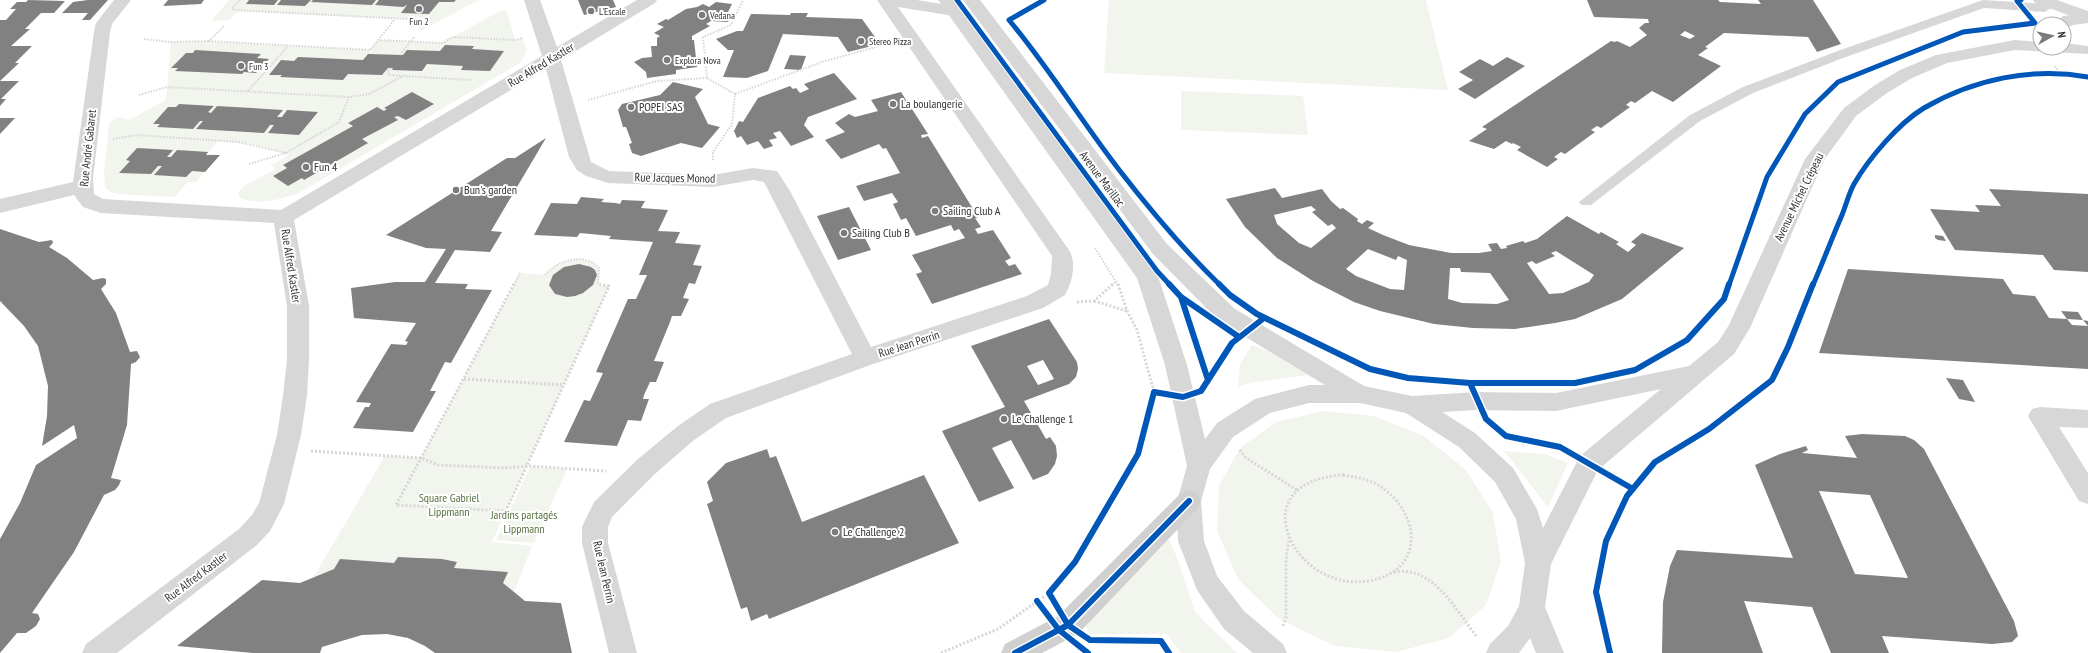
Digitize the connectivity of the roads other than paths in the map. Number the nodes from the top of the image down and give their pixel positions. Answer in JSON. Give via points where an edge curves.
{"nodes":[{"id":1,"x":123,"y":0,"type":"edge"},
{"id":2,"x":532,"y":0,"type":"edge"},
{"id":3,"x":649,"y":0,"type":"edge"},
{"id":4,"x":886,"y":0,"type":"edge"},
{"id":5,"x":2041,"y":3,"type":"edge"},
{"id":6,"x":957,"y":4,"type":"edge"},
{"id":7,"x":2052,"y":16,"type":"edge"},
{"id":8,"x":2088,"y":18,"type":"edge"},
{"id":9,"x":2072,"y":20,"type":"edge"},
{"id":10,"x":2032,"y":38,"type":"edge"},
{"id":11,"x":2072,"y":42,"type":"edge"},
{"id":12,"x":2015,"y":46,"type":"junction"},
{"id":13,"x":2086,"y":51,"type":"edge"},
{"id":14,"x":551,"y":59,"type":"junction"},
{"id":15,"x":82,"y":187,"type":"junction"},
{"id":16,"x":1586,"y":202,"type":"dead end"},
{"id":17,"x":0,"y":206,"type":"edge"},
{"id":18,"x":284,"y":217,"type":"junction"},
{"id":19,"x":865,"y":358,"type":"junction"},
{"id":20,"x":1694,"y":374,"type":"junction"},
{"id":21,"x":1360,"y":394,"type":"junction"},
{"id":22,"x":1412,"y":405,"type":"junction"},
{"id":23,"x":2088,"y":419,"type":"edge"},
{"id":24,"x":1199,"y":466,"type":"junction"},
{"id":25,"x":2088,"y":494,"type":"edge"},
{"id":26,"x":1189,"y":501,"type":"junction"},
{"id":27,"x":1538,"y":563,"type":"junction"},
{"id":28,"x":1532,"y":607,"type":"junction"},
{"id":29,"x":1277,"y":643,"type":"edge"},
{"id":30,"x":1490,"y":647,"type":"edge"},
{"id":31,"x":96,"y":653,"type":"edge"},
{"id":32,"x":623,"y":653,"type":"edge"},
{"id":33,"x":1015,"y":653,"type":"edge"},
{"id":34,"x":1550,"y":653,"type":"edge"}],
"edges":[{"from":1,"to":15,"type":"street","name":"Rue André Gabaret","via":[[102,27]]},
{"from":2,"to":14,"type":"street","name":"Rue Jacques Monod"},
{"from":3,"to":14,"type":"street","name":"Rue Alfred Kastler"},
{"from":4,"to":6,"type":"street"},
{"from":4,"to":19,"type":"street","name":"Rue Jean Perrin","via":[[909,37],[1062,254],[1062,274],[1057,290],[1035,302]]},
{"from":5,"to":7,"type":"street","name":"Avenue Michel Crépeau"},
{"from":5,"to":8,"type":"street"},
{"from":5,"to":16,"type":"lane","via":[[1983,4],[1748,90],[1694,118]]},
{"from":6,"to":21,"type":"street","name":"Avenue Marillac","via":[[1160,249],[1227,315]]},
{"from":6,"to":24,"type":"street","name":"Avenue Marillac","via":[[1147,276],[1176,365]]},
{"from":8,"to":9,"type":"street"},
{"from":10,"to":12,"type":"street","name":"Avenue Michel Crépeau"},
{"from":11,"to":13,"type":"street","name":"Avenue Michel Crépeau"},
{"from":12,"to":13,"type":"street","name":"Avenue Michel Crépeau"},
{"from":12,"to":20,"type":"street","name":"Avenue Michel Crépeau","via":[[1942,59],[1906,74],[1850,112],[1815,159],[1739,328],[1726,348]]},
{"from":14,"to":18,"type":"street","name":"Rue Alfred Kastler"},
{"from":14,"to":19,"type":"street","name":"Rue Jacques Monod","via":[[579,157],[584,166],[594,172],[608,177],[712,181],[753,174],[770,176]]},
{"from":15,"to":17,"type":"street"},
{"from":15,"to":18,"type":"street","name":"Rue André Gabaret","via":[[84,196],[90,202],[101,206]]},
{"from":18,"to":31,"type":"street","name":"Rue Alfred Kastler","via":[[297,299],[299,330],[295,395],[285,450],[271,504],[261,523],[248,537]]},
{"from":19,"to":32,"type":"street","name":"Rue Jean Perrin","via":[[718,411],[686,433],[603,510],[595,527],[595,544]]},
{"from":20,"to":22,"type":"street","name":"Avenue Michel Crépeau","via":[[1556,402],[1476,401]]},
{"from":20,"to":27,"type":"street","name":"Avenue Michel Crépeau","via":[[1589,463]]},
{"from":21,"to":22,"type":"street"},
{"from":21,"to":24,"type":"street","via":[[1309,394],[1263,406],[1225,430]]},
{"from":22,"to":27,"type":"street","via":[[1467,440],[1504,475],[1528,518]]},
{"from":23,"to":25,"type":"street","via":[[2040,416]]},
{"from":24,"to":26,"type":"street"},
{"from":26,"to":29,"type":"street","via":[[1191,541],[1206,582],[1234,620]]},
{"from":26,"to":33,"type":"main road","via":[[1068,625]]},
{"from":27,"to":28,"type":"street"},
{"from":28,"to":30,"type":"street","via":[[1518,635]]},
{"from":28,"to":34,"type":"street"}]}
